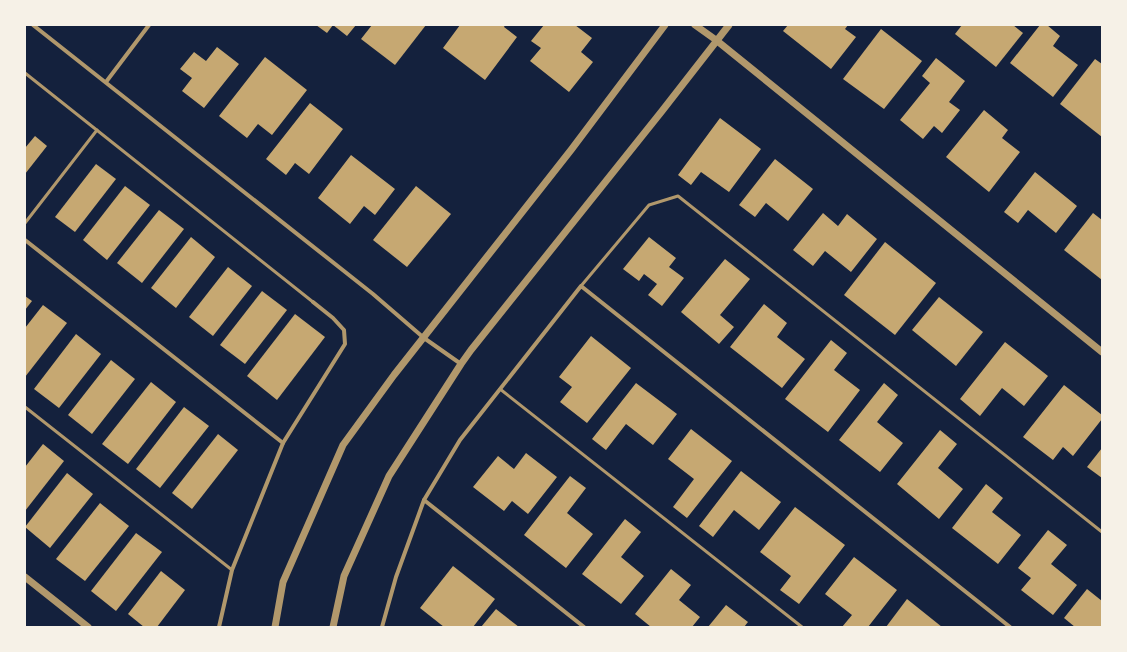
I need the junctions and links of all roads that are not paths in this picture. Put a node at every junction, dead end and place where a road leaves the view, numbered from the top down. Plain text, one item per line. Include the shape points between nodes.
1 (33, 25) edge
2 (149, 25) edge
3 (665, 25) edge
4 (695, 25) edge
5 (729, 25) edge
6 (716, 40) junction
7 (25, 73) edge
8 (106, 82) junction
9 (97, 130) junction
10 (25, 223) edge
11 (25, 240) edge
12 (581, 286) junction
13 (313, 302) joint
14 (424, 338) junction
15 (1102, 352) edge
16 (461, 364) junction
17 (500, 389) junction
18 (25, 407) edge
19 (282, 443) junction
20 (424, 500) junction
21 (1102, 532) edge
22 (232, 570) junction
23 (25, 577) edge
24 (88, 627) edge
25 (218, 627) edge
26 (274, 627) edge
27 (332, 627) edge
28 (382, 627) edge
29 (584, 627) edge
30 (802, 627) edge
31 (1010, 627) edge

1 - 8 street
2 - 8 street
3 - 14 street
4 - 6 street
5 - 6 street
6 - 15 street
6 - 16 street
7 - 9 lane
8 - 14 street via 373,294
9 - 10 lane
9 - 13 lane
11 - 19 street
12 - 17 street
12 - 21 lane via 649,205 678,196
12 - 31 street
13 - 19 street via 344,330 345,344
14 - 16 street
14 - 26 street via 343,445 283,582
16 - 27 street via 389,476 344,576
17 - 20 street via 460,440
17 - 30 lane
18 - 22 lane
19 - 22 street
20 - 28 street via 396,577
20 - 29 street
22 - 25 street
23 - 24 street

